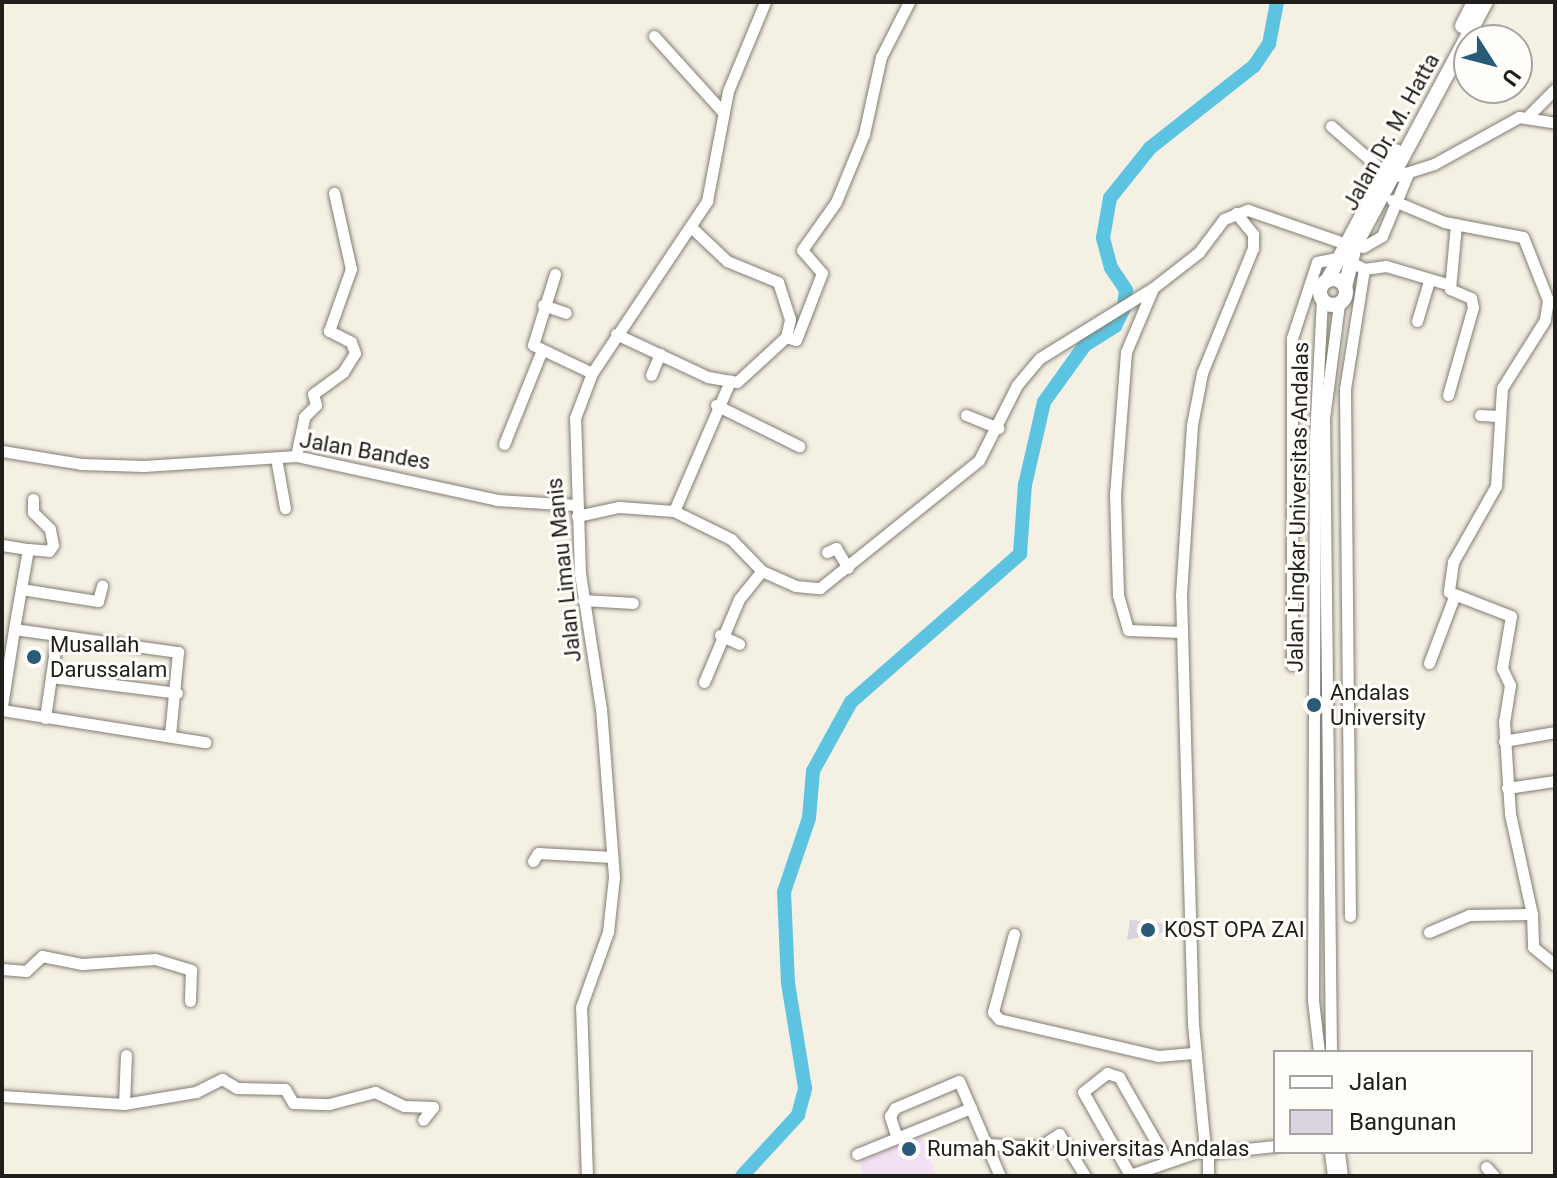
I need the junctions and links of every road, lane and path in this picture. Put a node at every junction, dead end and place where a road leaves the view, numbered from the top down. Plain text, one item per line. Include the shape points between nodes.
1 (765, 2) edge
2 (909, 2) edge
3 (1474, 2) edge
4 (1486, 2) edge
5 (654, 36) dead end
6 (1555, 89) edge
7 (723, 112) junction
8 (1529, 115) junction
9 (1555, 123) edge
10 (1331, 126) dead end
11 (1395, 175) junction
12 (334, 193) dead end
13 (1392, 200) junction
14 (1236, 213) junction
15 (1456, 224) junction
16 (692, 228) junction
17 (1338, 241) dead end
18 (1363, 247) dead end
19 (1345, 259) junction
20 (1364, 269) junction
21 (555, 274) dead end
22 (1327, 281) junction
23 (1429, 281) junction
24 (1450, 285) junction
25 (1345, 287) junction
26 (1148, 290) junction
27 (1322, 299) junction
28 (1339, 304) junction
29 (543, 305) junction
30 (566, 313) dead end
31 (1417, 321) dead end
32 (616, 334) junction
33 (786, 337) junction
34 (542, 350) junction
35 (660, 354) junction
36 (592, 373) junction
37 (651, 375) dead end
38 (730, 381) junction
39 (1448, 395) dead end
40 (716, 405) junction
41 (966, 415) dead end
42 (1480, 415) dead end
43 (1497, 416) junction
44 (999, 428) junction
45 (504, 444) dead end
46 (799, 446) dead end
47 (2, 451) edge
48 (296, 456) junction
49 (276, 458) junction
50 (33, 499) dead end
51 (285, 508) dead end
52 (576, 510) junction
53 (674, 511) junction
54 (2, 545) edge
55 (28, 549) junction
56 (827, 552) dead end
57 (759, 567) junction
58 (848, 568) junction
59 (102, 586) dead end
60 (21, 589) junction
61 (1454, 597) junction
62 (583, 600) junction
63 (633, 603) dead end
64 (14, 629) junction
65 (1181, 632) junction
66 (720, 635) junction
67 (57, 636) junction
68 (739, 644) dead end
69 (1429, 663) dead end
70 (1292, 665) dead end
71 (51, 677) junction
72 (704, 682) dead end
73 (177, 693) junction
74 (2, 708) edge
75 (45, 718) junction
76 (1555, 732) edge
77 (170, 735) junction
78 (1504, 741) junction
79 (205, 742) dead end
80 (1555, 781) edge
81 (1507, 788) junction
82 (612, 857) junction
83 (533, 861) dead end
84 (1532, 914) junction
85 (1350, 916) dead end
86 (1429, 932) dead end
87 (1014, 934) dead end
88 (1555, 965) edge
89 (2, 969) edge
90 (190, 1001) dead end
91 (1319, 1050) edge
92 (1331, 1050) edge
93 (1196, 1053) junction
94 (126, 1055) dead end
95 (2, 1096) edge
96 (124, 1104) junction
97 (971, 1108) junction
98 (423, 1120) dead end
99 (896, 1135) junction
100 (986, 1144) junction
101 (1273, 1146) edge
102 (1205, 1153) junction
103 (857, 1154) dead end
104 (1330, 1154) edge
105 (1339, 1154) edge
106 (1166, 1159) junction
107 (1129, 1175) edge
108 (587, 1176) edge
109 (1000, 1176) edge
110 (1085, 1176) edge
111 (1201, 1176) edge
112 (1208, 1176) edge
113 (1333, 1176) edge
114 (1342, 1176) edge

1 - 7 street, Jalan Limau Manis via 752,24
2 - 33 street via 881,57 864,134 836,202 802,250 822,273 796,340
3 - 11 main road, Jalan Dr. M. Hatta
4 - 11 main road, Jalan Dr. M. Hatta
5 - 7 street
6 - 8 street
7 - 16 street, Jalan Limau Manis via 712,188
8 - 9 street
8 - 11 street
10 - 11 street
11 - 13 street
11 - 19 main road, Jalan Dr. M. Hatta
12 - 48 street via 351,269 329,331 351,342 355,353 343,372 313,394 316,405 304,417
13 - 15 street
13 - 18 street via 1382,236
14 - 17 street via 1260,212
14 - 26 street
14 - 65 street via 1253,234 1253,248 1202,373 1192,425
15 - 24 street
15 - 43 street via 1523,237 1548,300 1545,320 1502,388
16 - 32 street, Jalan Limau Manis
16 - 33 street via 727,261 778,282 790,319
19 - 20 street
19 - 22 main road, Jalan Dr. M. Hatta
19 - 25 main road, Jalan Dr. M. Hatta
19 - 70 street via 1317,262 1292,338
20 - 23 street via 1386,266
20 - 85 street via 1345,389
21 - 29 street
22 - 25 main road
22 - 27 main road, Jalan Dr. M. Hatta
23 - 24 street
23 - 31 street
24 - 39 street via 1471,298 1473,307
25 - 28 main road, Jalan Dr. M. Hatta
26 - 44 street via 1071,336 1030,368
26 - 65 street via 1126,352 1115,494 1118,595 1128,630
27 - 28 main road
27 - 91 street, Jalan Lingkar Universitas Andalas via 1315,437 1313,1000
28 - 92 street, Jalan Lingkar Universitas Andalas via 1324,418
29 - 30 street
29 - 34 street via 532,341
32 - 35 street
32 - 36 street, Jalan Limau Manis
33 - 38 street via 742,382
34 - 36 street
34 - 45 street
35 - 37 street
35 - 38 street
36 - 52 street, Jalan Limau Manis via 574,427
38 - 40 street
40 - 46 street
40 - 53 street
41 - 44 street
42 - 43 street
43 - 61 street via 1496,486 1453,562
44 - 58 street via 990,448 957,481
47 - 49 street, Jalan Bandes via 81,464
48 - 49 street, Jalan Bandes
48 - 52 street, Jalan Bandes via 497,500
49 - 51 street
50 - 55 street via 33,512 50,529 53,545 49,551
52 - 53 street, Jalan Bandes
52 - 62 street, Jalan Limau Manis
53 - 57 street via 731,539
54 - 55 street
55 - 60 street
56 - 58 street via 836,548
57 - 58 street via 814,590
57 - 66 street
59 - 60 street via 98,601
60 - 64 street
61 - 69 street
61 - 78 street via 1511,616 1502,668 1510,685
62 - 63 street
62 - 82 street, Jalan Limau Manis via 601,709
64 - 67 street
64 - 74 street
65 - 93 street
66 - 68 street
66 - 72 street
67 - 71 street
67 - 73 street via 178,652
71 - 73 street
71 - 75 street
73 - 77 street
74 - 75 street
75 - 77 street
76 - 78 street
77 - 79 street
78 - 81 street
80 - 81 street
81 - 84 street via 1515,852
82 - 83 street via 538,853
82 - 108 street, Jalan Limau Manis via 608,932 581,1007
84 - 86 street via 1469,915
84 - 88 street via 1533,947
87 - 93 street via 993,1012 999,1019 1158,1056
89 - 90 street via 26,971 42,956 82,964 155,959 191,970
93 - 102 street
94 - 96 street
95 - 96 street
96 - 98 street via 196,1092 222,1079 237,1088 285,1089 293,1103 329,1104 375,1092 404,1106 433,1107
97 - 99 street
97 - 99 street via 962,1084 954,1080 891,1113
97 - 100 street
99 - 103 street
100 - 109 street
100 - 110 street via 1039,1147 1059,1134
101 - 102 street
102 - 106 street
102 - 111 street
102 - 112 street
104 - 113 street
105 - 114 street
106 - 107 street
106 - 107 street via 1119,1077 1107,1073 1083,1092

